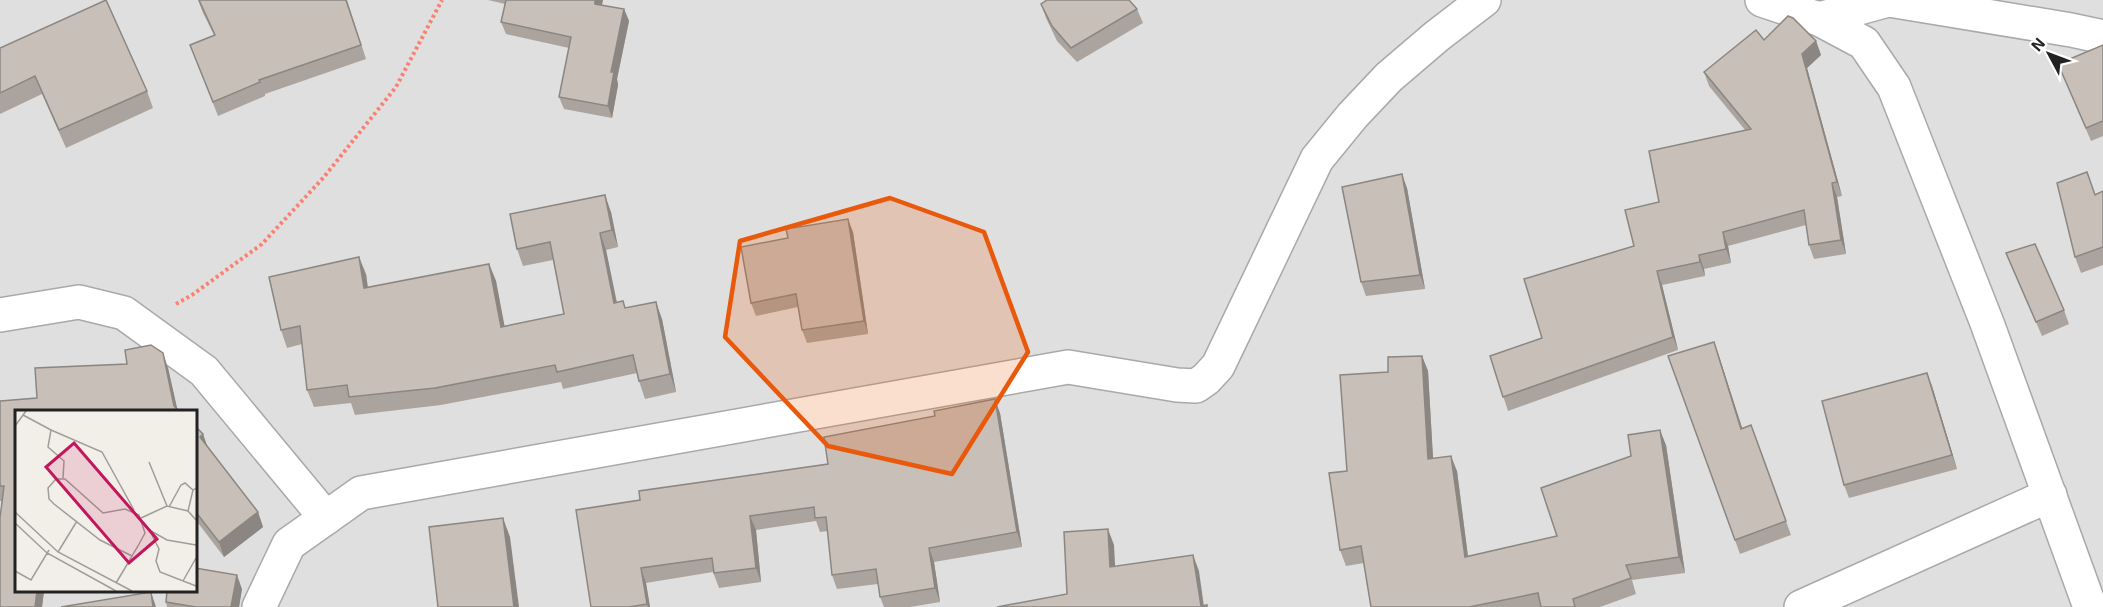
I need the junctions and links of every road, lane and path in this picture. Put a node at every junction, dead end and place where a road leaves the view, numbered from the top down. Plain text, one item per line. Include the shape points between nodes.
1 (442, 0) edge
2 (1484, 0) edge
3 (1762, 0) edge
4 (1888, 0) edge
5 (1819, 18) junction
6 (2103, 37) edge
7 (0, 315) edge
8 (140, 325) junction
9 (2050, 495) junction
10 (326, 518) junction
11 (259, 607) edge
12 (1801, 607) edge
13 (2090, 607) edge

1 - 8 path via 396,87 293,211 262,244 192,295
2 - 10 street via 1389,77 1317,159 1218,366 1196,386 1068,367 361,493
3 - 5 street
4 - 5 street
4 - 6 street
5 - 9 street via 1864,43 1894,87
7 - 8 street via 79,302 124,313
8 - 10 street via 204,371
9 - 12 street
9 - 13 street
10 - 11 street via 289,544

